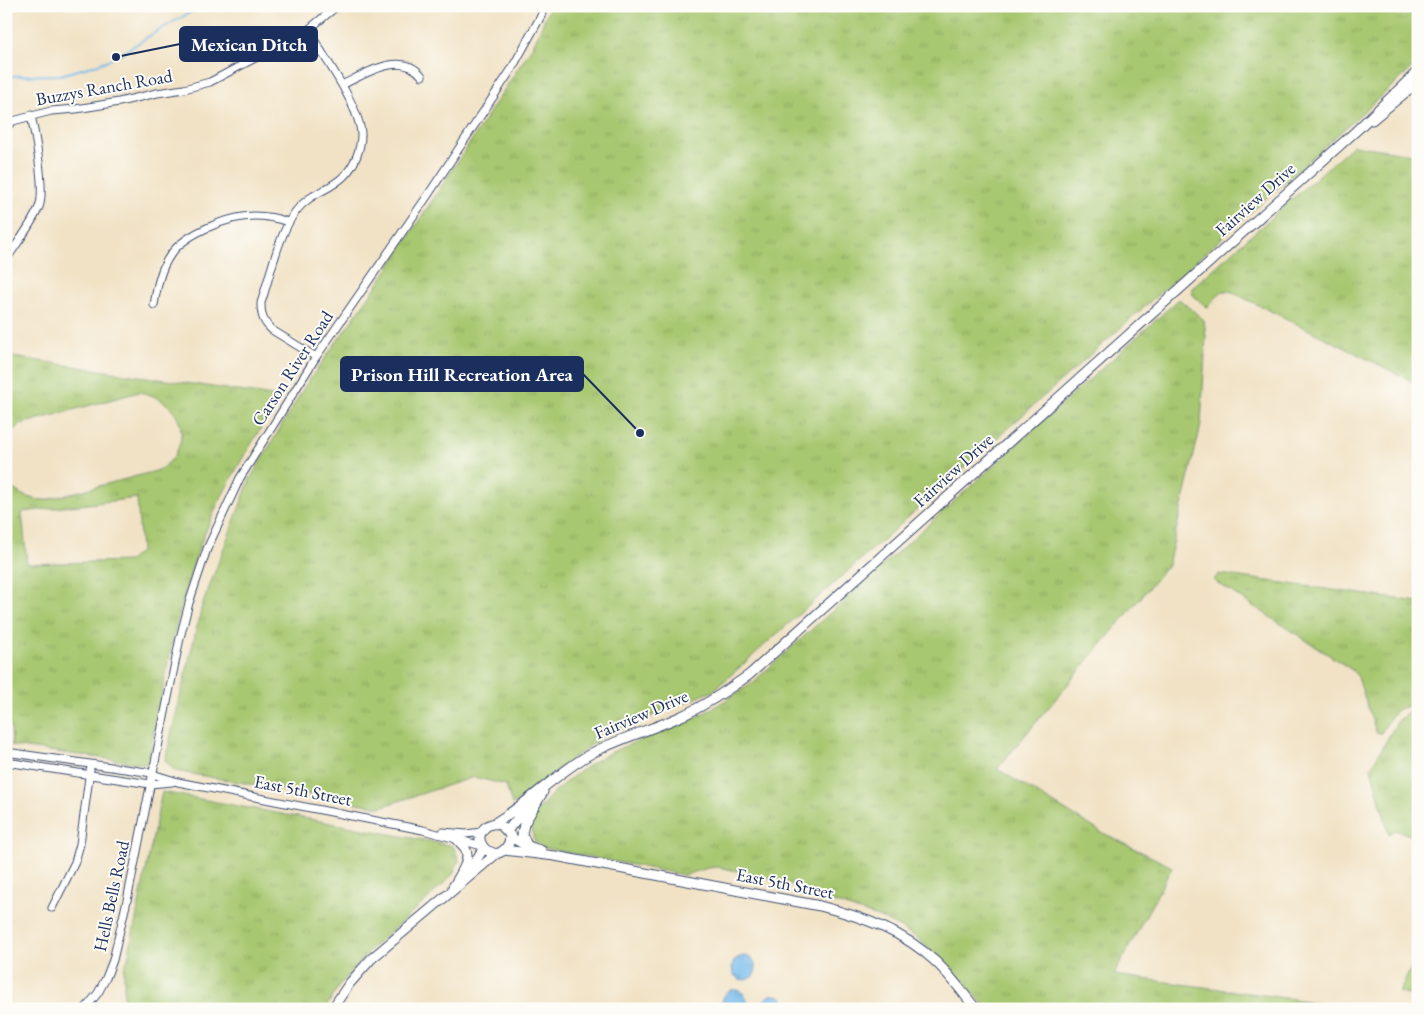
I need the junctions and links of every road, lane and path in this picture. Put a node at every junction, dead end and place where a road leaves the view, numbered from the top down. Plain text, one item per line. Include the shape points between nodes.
1 (337, 6) edge
2 (544, 6) edge
3 (308, 30) junction
4 (1418, 71) edge
5 (422, 76) dead end
6 (1418, 82) edge
7 (342, 85) junction
8 (31, 115) junction
9 (6, 127) edge
10 (1356, 130) junction
11 (288, 222) junction
12 (6, 260) edge
13 (154, 305) dead end
14 (316, 357) junction
15 (6, 752) edge
16 (6, 762) edge
17 (91, 764) junction
18 (90, 774) junction
19 (152, 774) junction
20 (178, 782) junction
21 (150, 784) junction
22 (545, 787) junction
23 (493, 824) junction
24 (423, 830) junction
25 (482, 832) junction
26 (508, 833) junction
27 (456, 839) junction
28 (527, 845) junction
29 (483, 847) junction
30 (500, 852) junction
31 (555, 856) junction
32 (453, 891) junction
33 (52, 908) dead end
34 (85, 1009) edge
35 (332, 1009) edge
36 (976, 1009) edge

1 - 3 street, Buzzys Ranch Road
2 - 14 street, Carson River Road via 511,70
3 - 7 street
3 - 8 street, Buzzys Ranch Road via 210,82 119,102
4 - 10 main road, Fairview Drive
5 - 7 street via 412,67 390,65
6 - 10 main road, Fairview Drive via 1384,112
7 - 11 street via 356,114 361,134 355,161 336,182 304,202
8 - 9 street, Buzzys Ranch Road
8 - 12 street via 41,189 40,205
10 - 22 main road, Fairview Drive via 749,675 716,699 593,753
11 - 13 street via 267,216 240,217 185,240 166,263 158,281
11 - 14 street via 261,303 261,316 272,330
14 - 19 street, Carson River Road via 240,478 207,549 180,638
15 - 17 street, East 5th Street
16 - 18 street, East 5th Street
17 - 18 street
17 - 19 street, East 5th Street
18 - 21 street, East 5th Street
18 - 33 street via 75,862
19 - 20 street, East 5th Street
19 - 21 street, Carson River Road
20 - 21 street, East 5th Street
20 - 24 street, East 5th Street
21 - 34 street, Hells Bells Road via 113,960 98,993
22 - 23 main road, Fairview Drive
22 - 26 main road, Fairview Drive
22 - 28 main road via 524,824 522,834
23 - 25 main road
23 - 26 main road via 501,825
24 - 25 street, East 5th Street via 466,834
24 - 27 street, East 5th Street
25 - 29 main road
26 - 28 main road, East 5th Street
26 - 30 main road via 509,843
27 - 29 street, East 5th Street
27 - 32 main road via 466,849 467,856
28 - 31 main road, East 5th Street
29 - 30 main road via 491,853
29 - 32 main road
30 - 31 main road, East 5th Street
30 - 32 main road
31 - 36 main road, East 5th Street via 855,914 901,936 928,955
32 - 35 main road via 371,959

